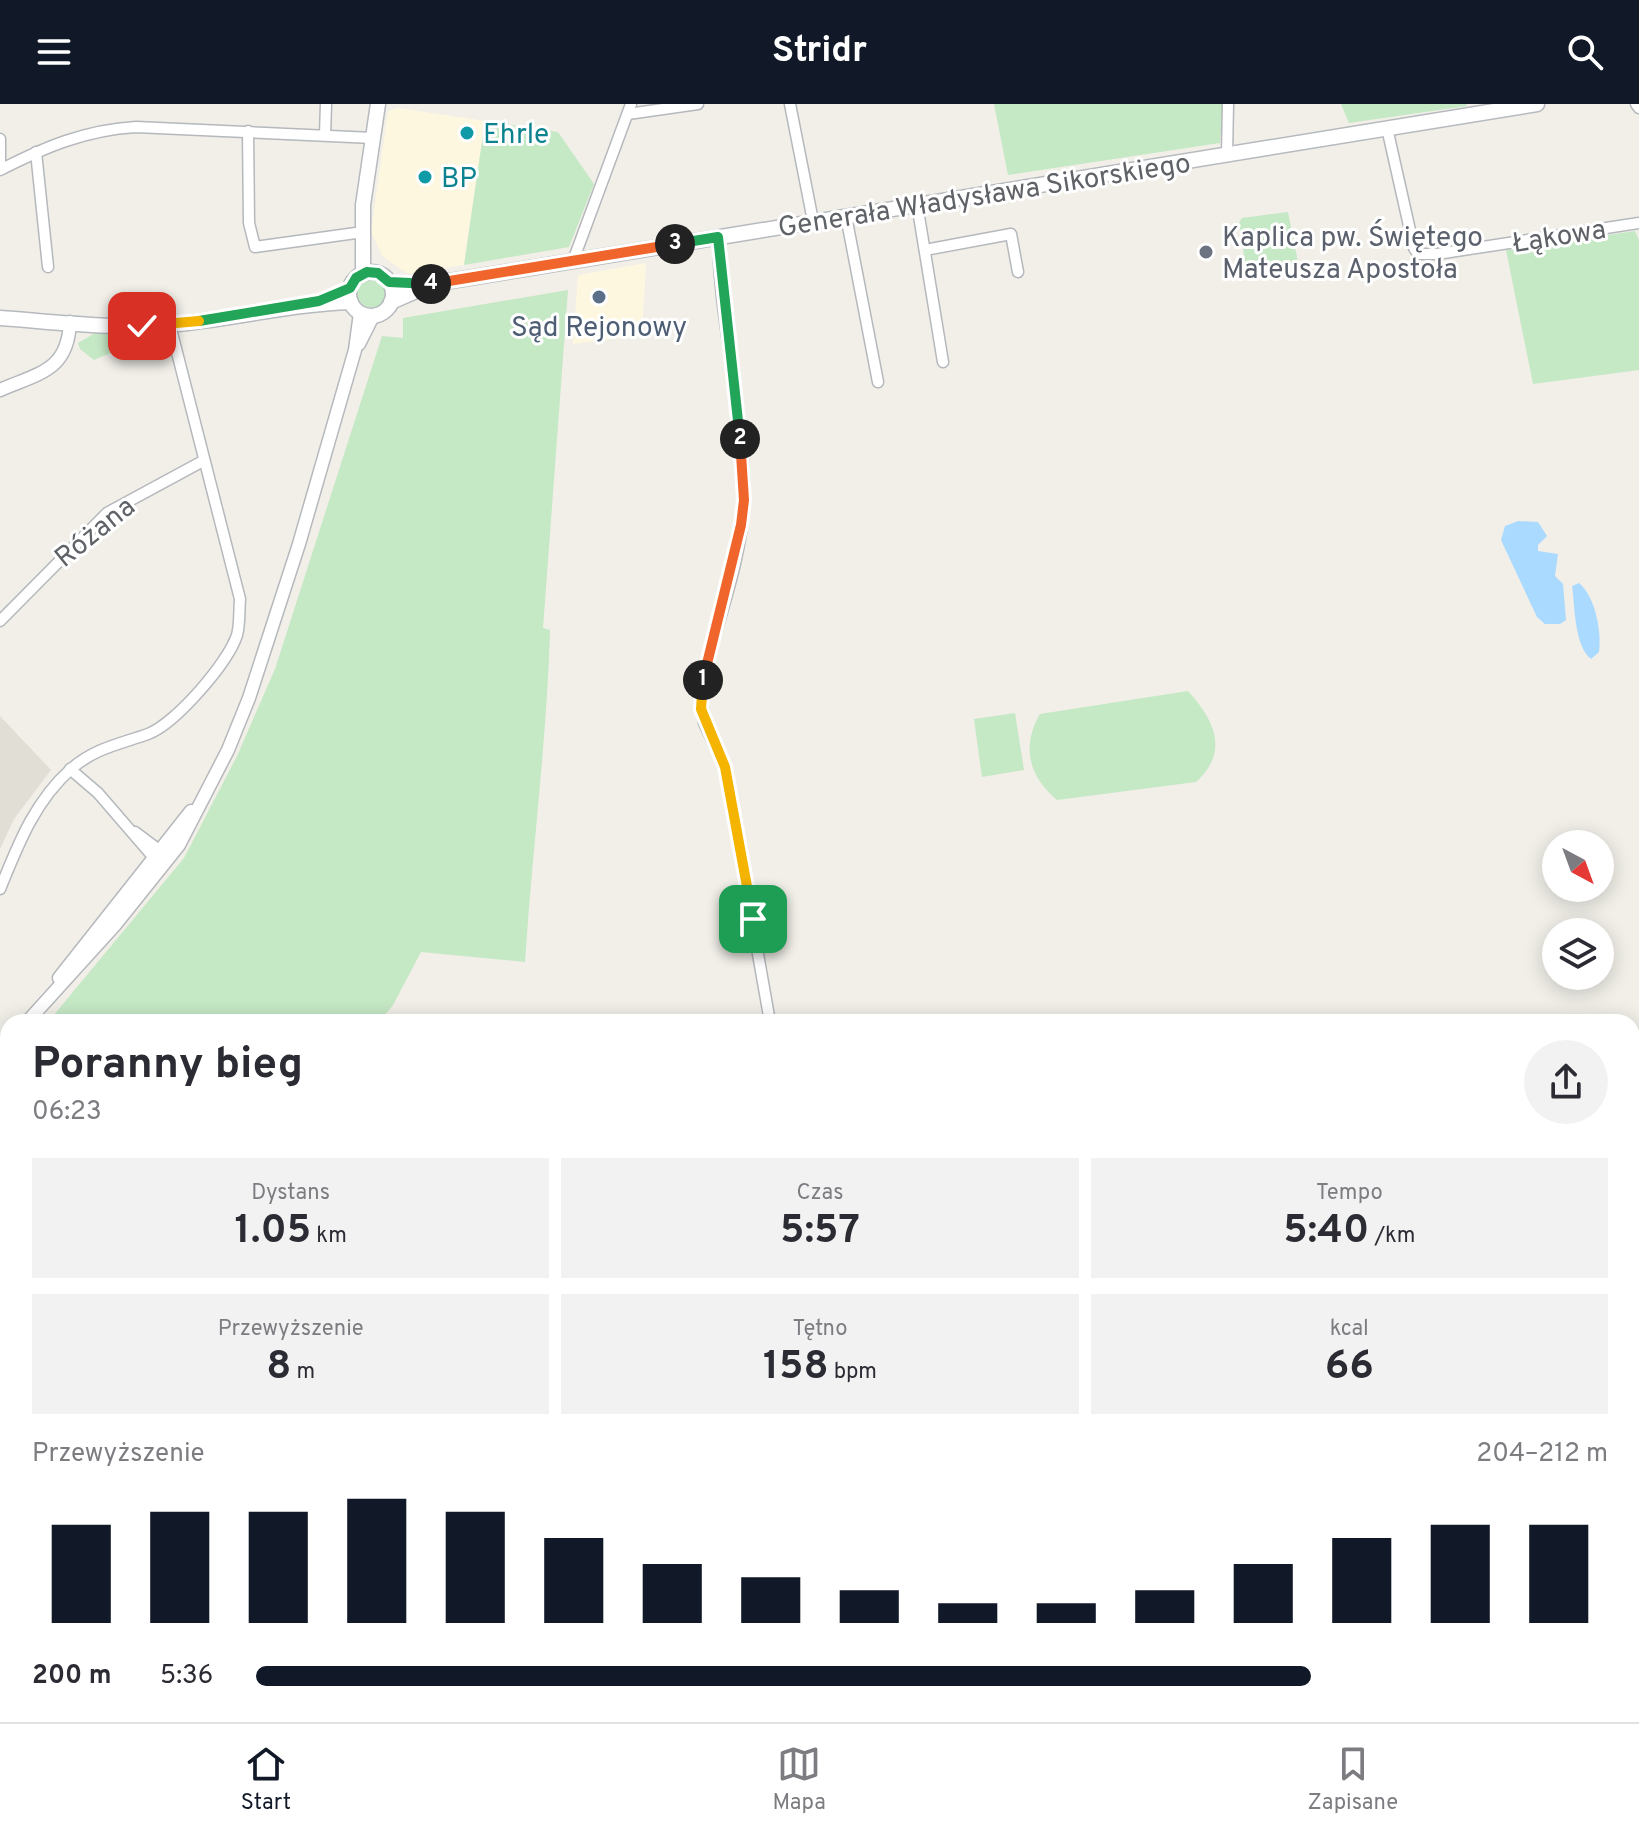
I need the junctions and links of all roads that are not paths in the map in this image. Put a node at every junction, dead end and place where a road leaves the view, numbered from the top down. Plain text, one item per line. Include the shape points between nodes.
1 (326, 104) edge
2 (378, 104) edge
3 (698, 104) edge
4 (790, 104) edge
5 (1228, 104) edge
6 (1537, 104) edge
7 (629, 109) edge
8 (1387, 128) junction
9 (248, 131) junction
10 (325, 135) junction
11 (373, 138) junction
12 (0, 139) edge
13 (36, 152) junction
14 (1227, 154) junction
15 (0, 170) edge
16 (917, 204) junction
17 (846, 216) junction
18 (813, 221) junction
19 (1639, 223) edge
20 (363, 237) junction
21 (718, 237) junction
22 (925, 250) junction
23 (573, 261) junction
24 (48, 267) dead end
25 (1018, 272) dead end
26 (377, 276) junction
27 (432, 284) junction
28 (391, 302) junction
29 (358, 305) junction
30 (0, 318) edge
31 (70, 322) junction
32 (170, 325) junction
33 (943, 362) dead end
34 (878, 382) dead end
35 (0, 390) edge
36 (203, 461) junction
37 (0, 621) edge
38 (70, 769) junction
39 (161, 857) junction
40 (0, 889) edge
41 (34, 1014) edge
42 (769, 1014) edge

1 - 10 street
2 - 11 main road
3 - 7 street
4 - 18 street
5 - 14 street
6 - 8 main road, Generała Władysława Sikorskiego
7 - 23 street
8 - 14 main road, Generała Władysława Sikorskiego
8 - 19 street, Łąkowa via 1418,254
9 - 10 street
9 - 13 street via 101,129
9 - 20 street via 249,223 255,247
10 - 11 street
11 - 20 main road
12 - 15 street
13 - 15 street
13 - 24 street
14 - 16 main road, Generała Władysława Sikorskiego
16 - 17 main road, Generała Władysława Sikorskiego
16 - 22 street
17 - 18 main road, Generała Władysława Sikorskiego
17 - 34 street
18 - 21 main road, Generała Władysława Sikorskiego
20 - 26 main road
21 - 23 main road, Generała Władysława Sikorskiego
21 - 42 street via 744,500 701,688 701,709 725,767
22 - 25 street via 1011,234
22 - 33 street
23 - 27 main road, Generała Władysława Sikorskiego
26 - 27 main road, Generała Władysława Sikorskiego
26 - 28 main road
26 - 29 main road
27 - 28 main road, Generała Władysława Sikorskiego
28 - 29 main road, Generała Władysława Sikorskiego via 384,311
29 - 32 main road via 319,301
29 - 39 street via 355,350 249,698 202,800
30 - 31 main road
31 - 32 main road
31 - 35 street via 60,361
32 - 36 street
36 - 37 street, Różana via 107,513
36 - 38 street via 240,599 237,635 222,664 166,724 108,746
38 - 39 street
38 - 40 street via 31,814
39 - 41 street

